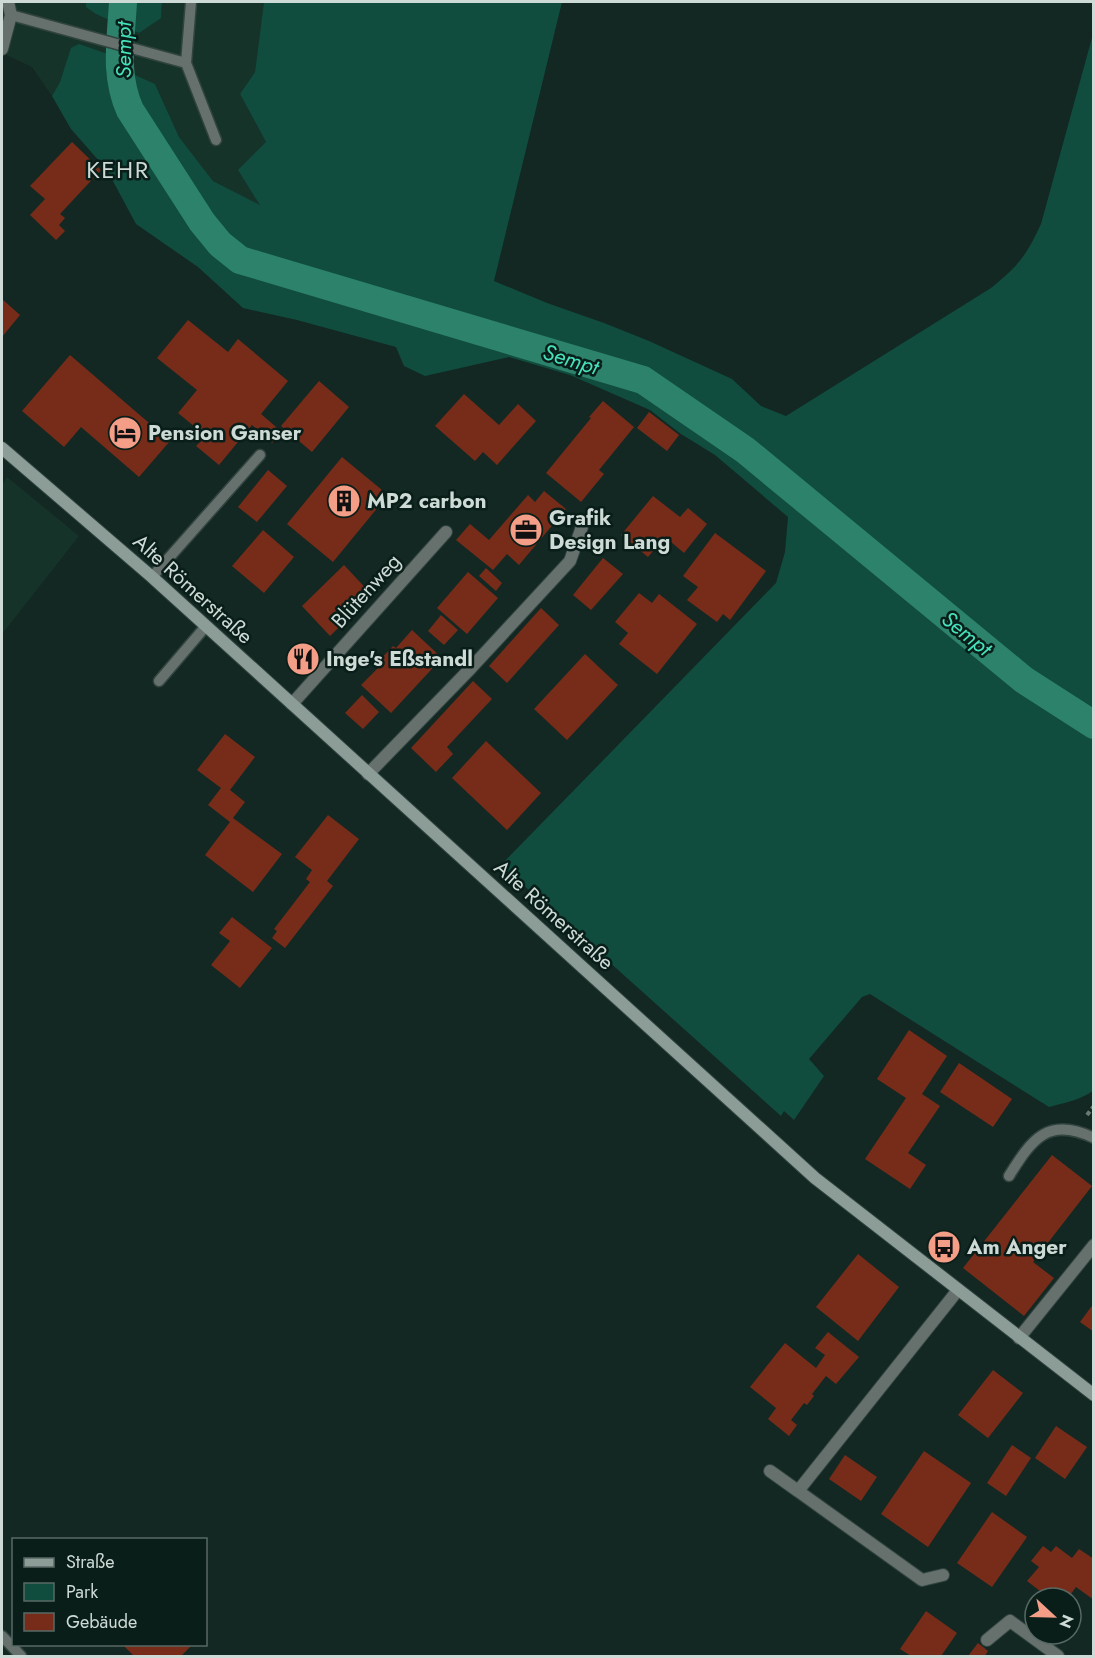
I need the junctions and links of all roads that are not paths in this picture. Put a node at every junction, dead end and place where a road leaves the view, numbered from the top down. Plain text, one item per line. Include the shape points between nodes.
1 (8, 2) edge
2 (191, 2) edge
3 (11, 15) junction
4 (2, 49) edge
5 (186, 63) junction
6 (216, 140) dead end
7 (2, 448) edge
8 (260, 455) dead end
9 (584, 521) dead end
10 (446, 532) dead end
11 (152, 577) junction
12 (206, 626) junction
13 (159, 681) dead end
14 (292, 704) junction
15 (368, 774) junction
16 (1094, 1138) edge
17 (1009, 1176) dead end
18 (1094, 1245) edge
19 (958, 1290) junction
20 (1019, 1338) junction
21 (1094, 1395) edge
22 (770, 1471) dead end
23 (798, 1491) junction
24 (943, 1575) dead end
25 (2, 1636) edge
26 (987, 1640) dead end
27 (21, 1656) edge
28 (1058, 1656) edge

1 - 3 street
2 - 5 lane
3 - 4 street
3 - 5 lane
5 - 6 lane
7 - 11 main road, Alte Römerstraße
8 - 11 lane
9 - 15 street via 570,561
10 - 14 street, Blütenweg
11 - 12 main road, Alte Römerstraße
12 - 13 lane
12 - 14 main road, Alte Römerstraße
14 - 15 main road, Alte Römerstraße
15 - 19 main road, Alte Römerstraße via 815,1178
16 - 17 lane via 1075,1129 1046,1133 1033,1142
18 - 20 street
19 - 20 main road, Alte Römerstraße
19 - 23 street
20 - 21 main road, Alte Römerstraße
22 - 23 street
23 - 24 street via 922,1580
25 - 27 lane
26 - 28 street via 1010,1621

